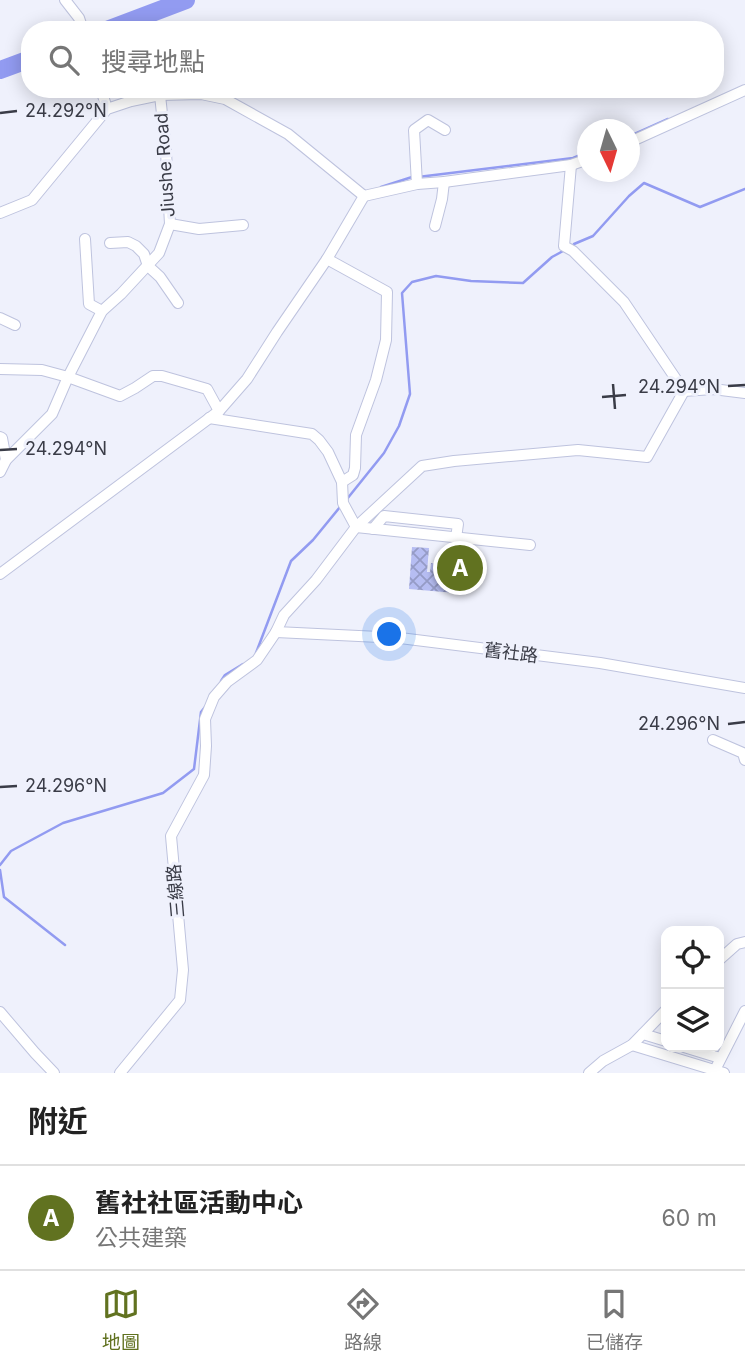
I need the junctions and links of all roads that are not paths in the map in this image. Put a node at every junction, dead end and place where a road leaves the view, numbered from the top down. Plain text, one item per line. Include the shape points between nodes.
1 (65, 0) edge
2 (80, 21) edge
3 (745, 90) edge
4 (104, 98) edge
5 (146, 98) edge
6 (160, 98) edge
7 (220, 98) edge
8 (107, 109) junction
9 (444, 130) dead end
10 (640, 137) edge
11 (577, 163) edge
12 (571, 165) junction
13 (443, 182) junction
14 (417, 184) junction
15 (364, 195) junction
16 (0, 213) edge
17 (170, 224) junction
18 (243, 225) dead end
19 (435, 226) dead end
20 (85, 239) dead end
21 (110, 243) dead end
22 (327, 259) junction
23 (148, 266) junction
24 (178, 303) dead end
25 (102, 311) junction
26 (0, 318) edge
27 (15, 325) dead end
28 (0, 369) edge
29 (68, 377) junction
30 (684, 391) junction
31 (745, 393) edge
32 (214, 415) junction
33 (0, 437) edge
34 (6, 460) junction
35 (0, 472) edge
36 (342, 482) junction
37 (356, 527) junction
38 (530, 545) dead end
39 (0, 574) edge
40 (276, 632) junction
41 (745, 688) edge
42 (713, 740) dead end
43 (745, 760) edge
44 (745, 942) edge
45 (724, 956) edge
46 (745, 1011) edge
47 (0, 1012) edge
48 (661, 1015) edge
49 (643, 1034) junction
50 (661, 1039) edge
51 (632, 1045) junction
52 (700, 1052) edge
53 (720, 1058) junction
54 (720, 1072) edge
55 (54, 1073) edge
56 (120, 1073) edge
57 (589, 1073) edge

1 - 2 street
3 - 10 street
4 - 8 street
5 - 8 street
6 - 17 street, Jiushe Road
7 - 15 street, Jiushe Road via 288,134
8 - 16 street via 32,200
9 - 14 street via 428,120 414,130
11 - 12 street
12 - 13 street
12 - 30 street via 564,246 624,302
13 - 14 street
13 - 19 street
14 - 15 street
15 - 22 street
17 - 18 street via 199,229
17 - 23 street, Jiushe Road via 159,253
20 - 25 street via 89,304
21 - 23 street via 136,246
22 - 32 street via 247,379
22 - 36 street via 387,292 386,340 356,435 353,475
23 - 24 street
23 - 25 street, Jiushe Road
25 - 29 street, Jiushe Road
26 - 27 street
28 - 29 street via 42,370
29 - 32 street via 120,396 153,376 162,376 207,388
29 - 34 street, Jiushe Road via 52,414
30 - 31 street
30 - 37 street via 648,457 578,450 422,466
32 - 36 street via 312,434 328,452
32 - 39 street
33 - 34 street
34 - 35 street, Jiushe Road
36 - 37 street via 344,503
37 - 38 street via 373,529 384,516 396,517 458,524 456,538
37 - 40 street via 284,615
40 - 41 street, 舊社路 via 400,638 600,663
40 - 56 street, 三線路 via 257,660 214,697 205,719 204,775 171,836 183,970 180,1000
42 - 43 street via 743,753
44 - 45 street
46 - 53 street
47 - 55 street
48 - 49 street
49 - 50 street
49 - 51 street
51 - 54 street
51 - 57 street
52 - 53 street
53 - 54 street

